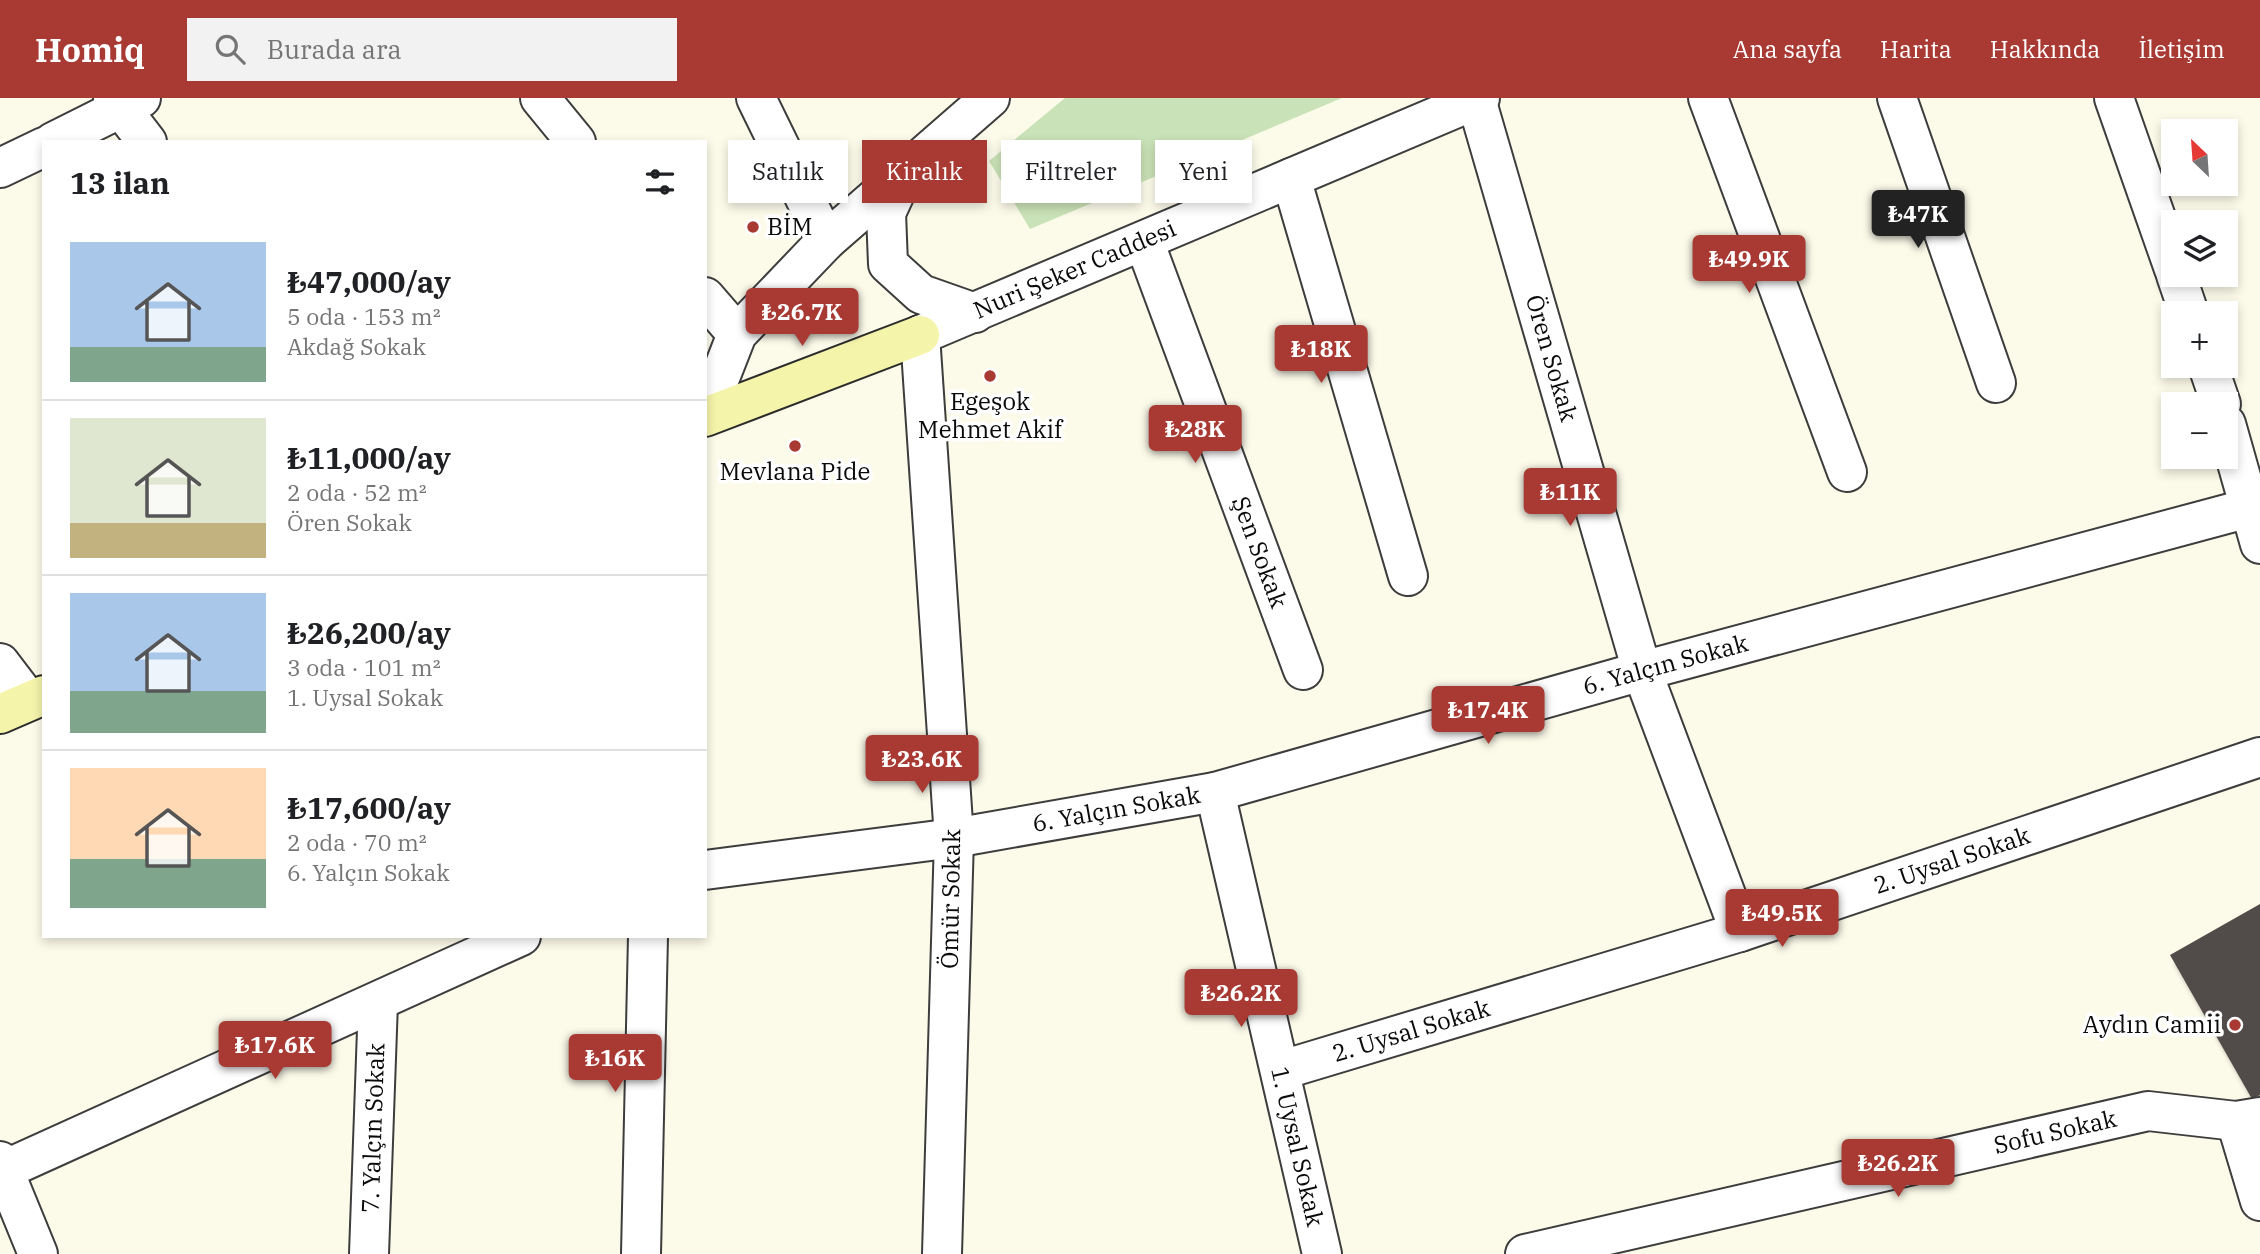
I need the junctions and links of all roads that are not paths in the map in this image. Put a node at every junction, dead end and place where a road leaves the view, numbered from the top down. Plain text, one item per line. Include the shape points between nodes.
1 (540, 98) edge
2 (756, 98) edge
3 (990, 98) edge
4 (1708, 98) edge
5 (1896, 98) edge
6 (2114, 98) edge
7 (1478, 99) edge
8 (125, 101) edge
9 (57, 140) edge
10 (146, 140) edge
11 (574, 140) edge
12 (941, 140) edge
13 (42, 147) edge
14 (0, 168) edge
15 (1292, 178) junction
16 (869, 203) edge
17 (891, 203) edge
18 (2161, 232) edge
19 (826, 241) junction
20 (1144, 241) junction
21 (707, 299) edge
22 (975, 313) junction
23 (737, 334) junction
24 (920, 335) junction
25 (1996, 383) dead end
26 (707, 412) edge
27 (707, 416) edge
28 (2238, 468) edge
29 (1847, 472) dead end
30 (2249, 508) junction
31 (2260, 544) edge
32 (1408, 576) dead end
33 (0, 663) edge
34 (1303, 670) dead end
35 (1642, 671) junction
36 (24, 704) edge
37 (2260, 757) edge
38 (1215, 792) junction
39 (954, 838) junction
40 (707, 870) edge
41 (1740, 932) junction
42 (517, 938) edge
43 (648, 938) edge
44 (378, 1002) junction
45 (1282, 1070) junction
46 (2248, 1119) edge
47 (2, 1165) edge
48 (2260, 1200) edge
49 (38, 1254) edge
50 (369, 1254) edge
51 (641, 1254) edge
52 (942, 1254) edge
53 (1322, 1254) edge
54 (1525, 1254) edge

1 - 11 street
2 - 19 street
3 - 12 street
4 - 29 street
5 - 25 street
6 - 18 street
7 - 15 street, Nuri Şeker Caddesi
7 - 35 street, Ören Sokak
8 - 9 street
8 - 10 street
13 - 14 street
15 - 20 street, Nuri Şeker Caddesi
15 - 32 street
16 - 19 street
17 - 22 street via 886,213 888,264 921,294
19 - 23 street
20 - 22 street, Nuri Şeker Caddesi
20 - 34 street, Şen Sokak
21 - 23 street
22 - 24 street, Nuri Şeker Caddesi
23 - 26 street
24 - 27 main road, Nuri Şeker Caddesi
24 - 39 street, Ömür Sokak
28 - 30 street
30 - 31 street
30 - 35 street, 6. Yalçın Sokak
33 - 36 street
35 - 38 street, 6. Yalçın Sokak
35 - 41 street, Ören Sokak
37 - 41 street, 2. Uysal Sokak
38 - 39 street, 6. Yalçın Sokak
38 - 45 street, 1. Uysal Sokak
39 - 40 street, 6. Yalçın Sokak
39 - 52 street, Ömür Sokak
41 - 45 street, 2. Uysal Sokak
42 - 44 street
43 - 51 street
44 - 47 street
44 - 50 street, 7. Yalçın Sokak
45 - 53 street, 1. Uysal Sokak
46 - 48 street
46 - 54 street, Sofu Sokak via 2148,1111
47 - 49 street

